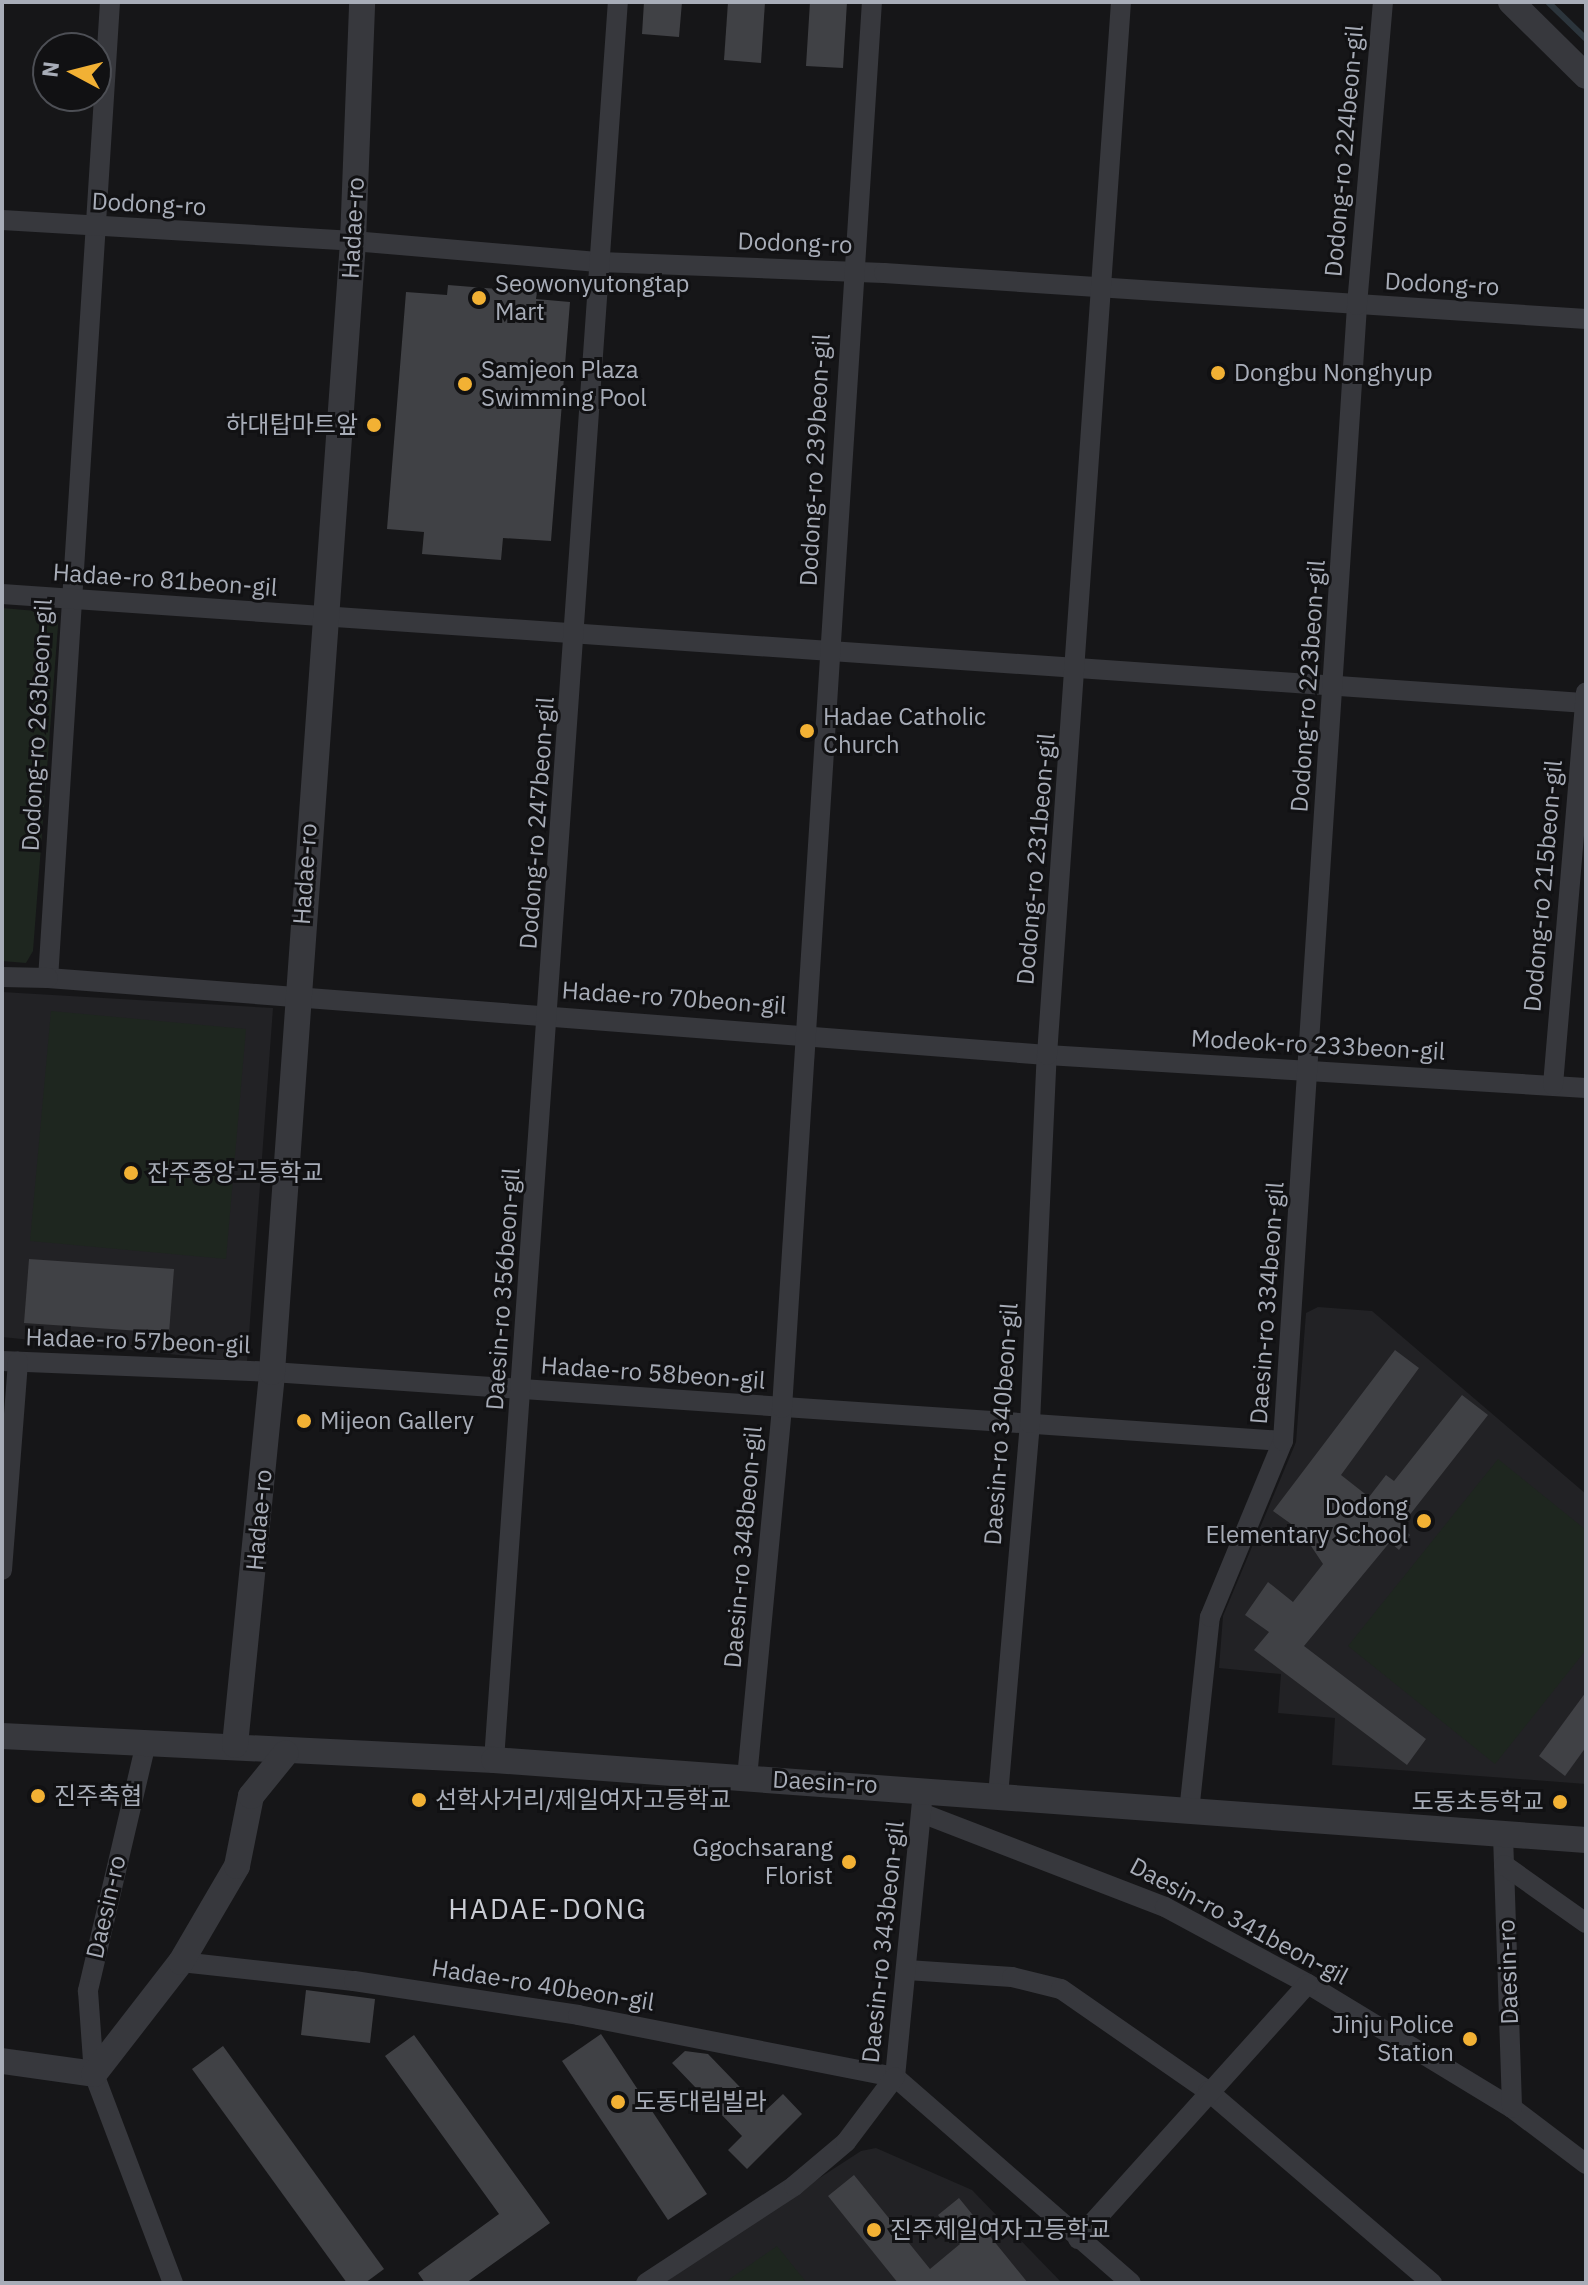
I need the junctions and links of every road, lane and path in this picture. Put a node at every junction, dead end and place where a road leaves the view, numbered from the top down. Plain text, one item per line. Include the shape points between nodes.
1 (110, 2) edge
2 (362, 2) edge
3 (618, 2) edge
4 (872, 2) edge
5 (1121, 2) edge
6 (1383, 2) edge
7 (1511, 2) edge
8 (1586, 76) edge
9 (2, 220) edge
10 (95, 227) junction
11 (353, 241) junction
12 (600, 262) junction
13 (852, 271) junction
14 (1098, 288) junction
15 (1357, 305) junction
16 (1586, 319) edge
17 (2, 594) edge
18 (71, 599) junction
19 (323, 618) junction
20 (577, 636) junction
21 (830, 653) junction
22 (1077, 667) junction
23 (1334, 688) junction
24 (1586, 692) edge
25 (1586, 703) edge
26 (2, 977) edge
27 (48, 978) junction
28 (296, 994) junction
29 (548, 1014) junction
30 (803, 1034) junction
31 (1047, 1055) junction
32 (1310, 1071) junction
33 (1553, 1085) junction
34 (1586, 1088) edge
35 (10, 1362) edge
36 (272, 1372) junction
37 (522, 1390) junction
38 (782, 1408) junction
39 (1030, 1423) junction
40 (1283, 1441) junction
41 (2, 1570) edge
42 (2, 1736) edge
43 (146, 1743) junction
44 (235, 1745) junction
45 (286, 1753) junction
46 (494, 1760) junction
47 (747, 1778) junction
48 (917, 1788) junction
49 (998, 1796) junction
50 (1189, 1812) junction
51 (924, 1814) junction
52 (1503, 1835) junction
53 (1586, 1840) edge
54 (1504, 1865) junction
55 (1586, 1923) edge
56 (181, 1962) junction
57 (907, 1970) junction
58 (1308, 1984) junction
59 (2, 2061) edge
60 (94, 2074) junction
61 (895, 2077) junction
62 (1208, 2091) junction
63 (1512, 2108) junction
64 (1586, 2164) edge
65 (1078, 2239) junction
66 (173, 2283) edge
67 (646, 2283) edge
68 (1131, 2283) edge
69 (1432, 2283) edge

1 - 10 street, Dodong-ro 263beon-gil
2 - 11 street, Hadae-ro
3 - 12 street, Dodong-ro 247beon-gil
4 - 13 street, Dodong-ro 239beon-gil
5 - 14 street, Dodong-ro 231beon-gil
6 - 15 street, Dodong-ro 224beon-gil
7 - 8 street
9 - 10 street, Dodong-ro
10 - 11 street, Dodong-ro
10 - 18 street, Dodong-ro 263beon-gil
11 - 12 street, Dodong-ro
11 - 19 street, Hadae-ro
12 - 13 street, Dodong-ro
12 - 20 street, Dodong-ro 247beon-gil
13 - 14 street, Dodong-ro
13 - 21 street, Dodong-ro 239beon-gil
14 - 15 street, Dodong-ro
14 - 22 street, Dodong-ro 231beon-gil
15 - 16 street, Dodong-ro
15 - 23 street, Dodong-ro 223beon-gil
17 - 18 street, Hadae-ro 81beon-gil
18 - 19 street, Hadae-ro 81beon-gil
18 - 27 street, Dodong-ro 263beon-gil
19 - 20 street
19 - 28 street, Hadae-ro
20 - 21 street
20 - 29 street, Dodong-ro 247beon-gil
21 - 22 street
21 - 30 street, Dodong-ro 239beon-gil
22 - 23 street
22 - 31 street, Dodong-ro 231beon-gil
23 - 25 street
23 - 32 street, Dodong-ro 223beon-gil
24 - 25 street, Dodong-ro 215beon-gil
25 - 33 street, Dodong-ro 215beon-gil
26 - 27 street
27 - 28 street
28 - 29 street, Hadae-ro 70beon-gil
28 - 36 street, Hadae-ro
29 - 30 street, Hadae-ro 70beon-gil
29 - 37 street, Daesin-ro 356beon-gil
30 - 31 street, Hadae-ro 70beon-gil
30 - 38 street, Daesin-ro 348beon-gil
31 - 32 street, Modeok-ro 233beon-gil
31 - 39 street, Daesin-ro 340beon-gil
32 - 33 street, Modeok-ro 233beon-gil
32 - 40 street, Daesin-ro 334beon-gil
33 - 34 street, Modeok-ro 233beon-gil
35 - 36 street, Hadae-ro 57beon-gil
35 - 41 street
36 - 37 street, Hadae-ro 58beon-gil
36 - 44 street, Hadae-ro
37 - 38 street, Hadae-ro 58beon-gil
37 - 46 street, Daesin-ro 356beon-gil
38 - 39 street, Hadae-ro 58beon-gil
38 - 47 street, Daesin-ro 348beon-gil
39 - 40 street, Hadae-ro 58beon-gil
39 - 49 street, Daesin-ro 340beon-gil
40 - 50 street, Daesin-ro 334beon-gil via 1210,1617
42 - 43 street, Daesin-ro
43 - 44 street, Daesin-ro
43 - 60 street, Daesin-ro via 88,1991
44 - 45 street, Daesin-ro
45 - 46 street, Daesin-ro
45 - 56 street via 251,1796 237,1866
46 - 47 street, Daesin-ro
47 - 48 street, Daesin-ro
48 - 49 street, Daesin-ro
48 - 51 street, Daesin-ro 343beon-gil
49 - 50 street, Daesin-ro
50 - 52 street, Daesin-ro
51 - 57 street, Daesin-ro 343beon-gil
51 - 58 street, Daesin-ro 341beon-gil via 1128,1891
52 - 53 street, Daesin-ro
52 - 54 street, Daesin-ro
54 - 55 street
54 - 63 street, Daesin-ro
56 - 60 street
56 - 61 street, Hadae-ro 40beon-gil via 578,2015
57 - 61 street, Daesin-ro 343beon-gil
57 - 62 street via 1012,1977 1061,1989
58 - 62 street
58 - 63 street, Daesin-ro 341beon-gil
59 - 60 street
60 - 66 street, Daesin-ro
61 - 65 street, Daesin-ro 343beon-gil
61 - 67 street via 846,2142 794,2186
62 - 65 street
62 - 69 street
63 - 64 street, Daesin-ro 341beon-gil
65 - 68 street, Daesin-ro 343beon-gil

